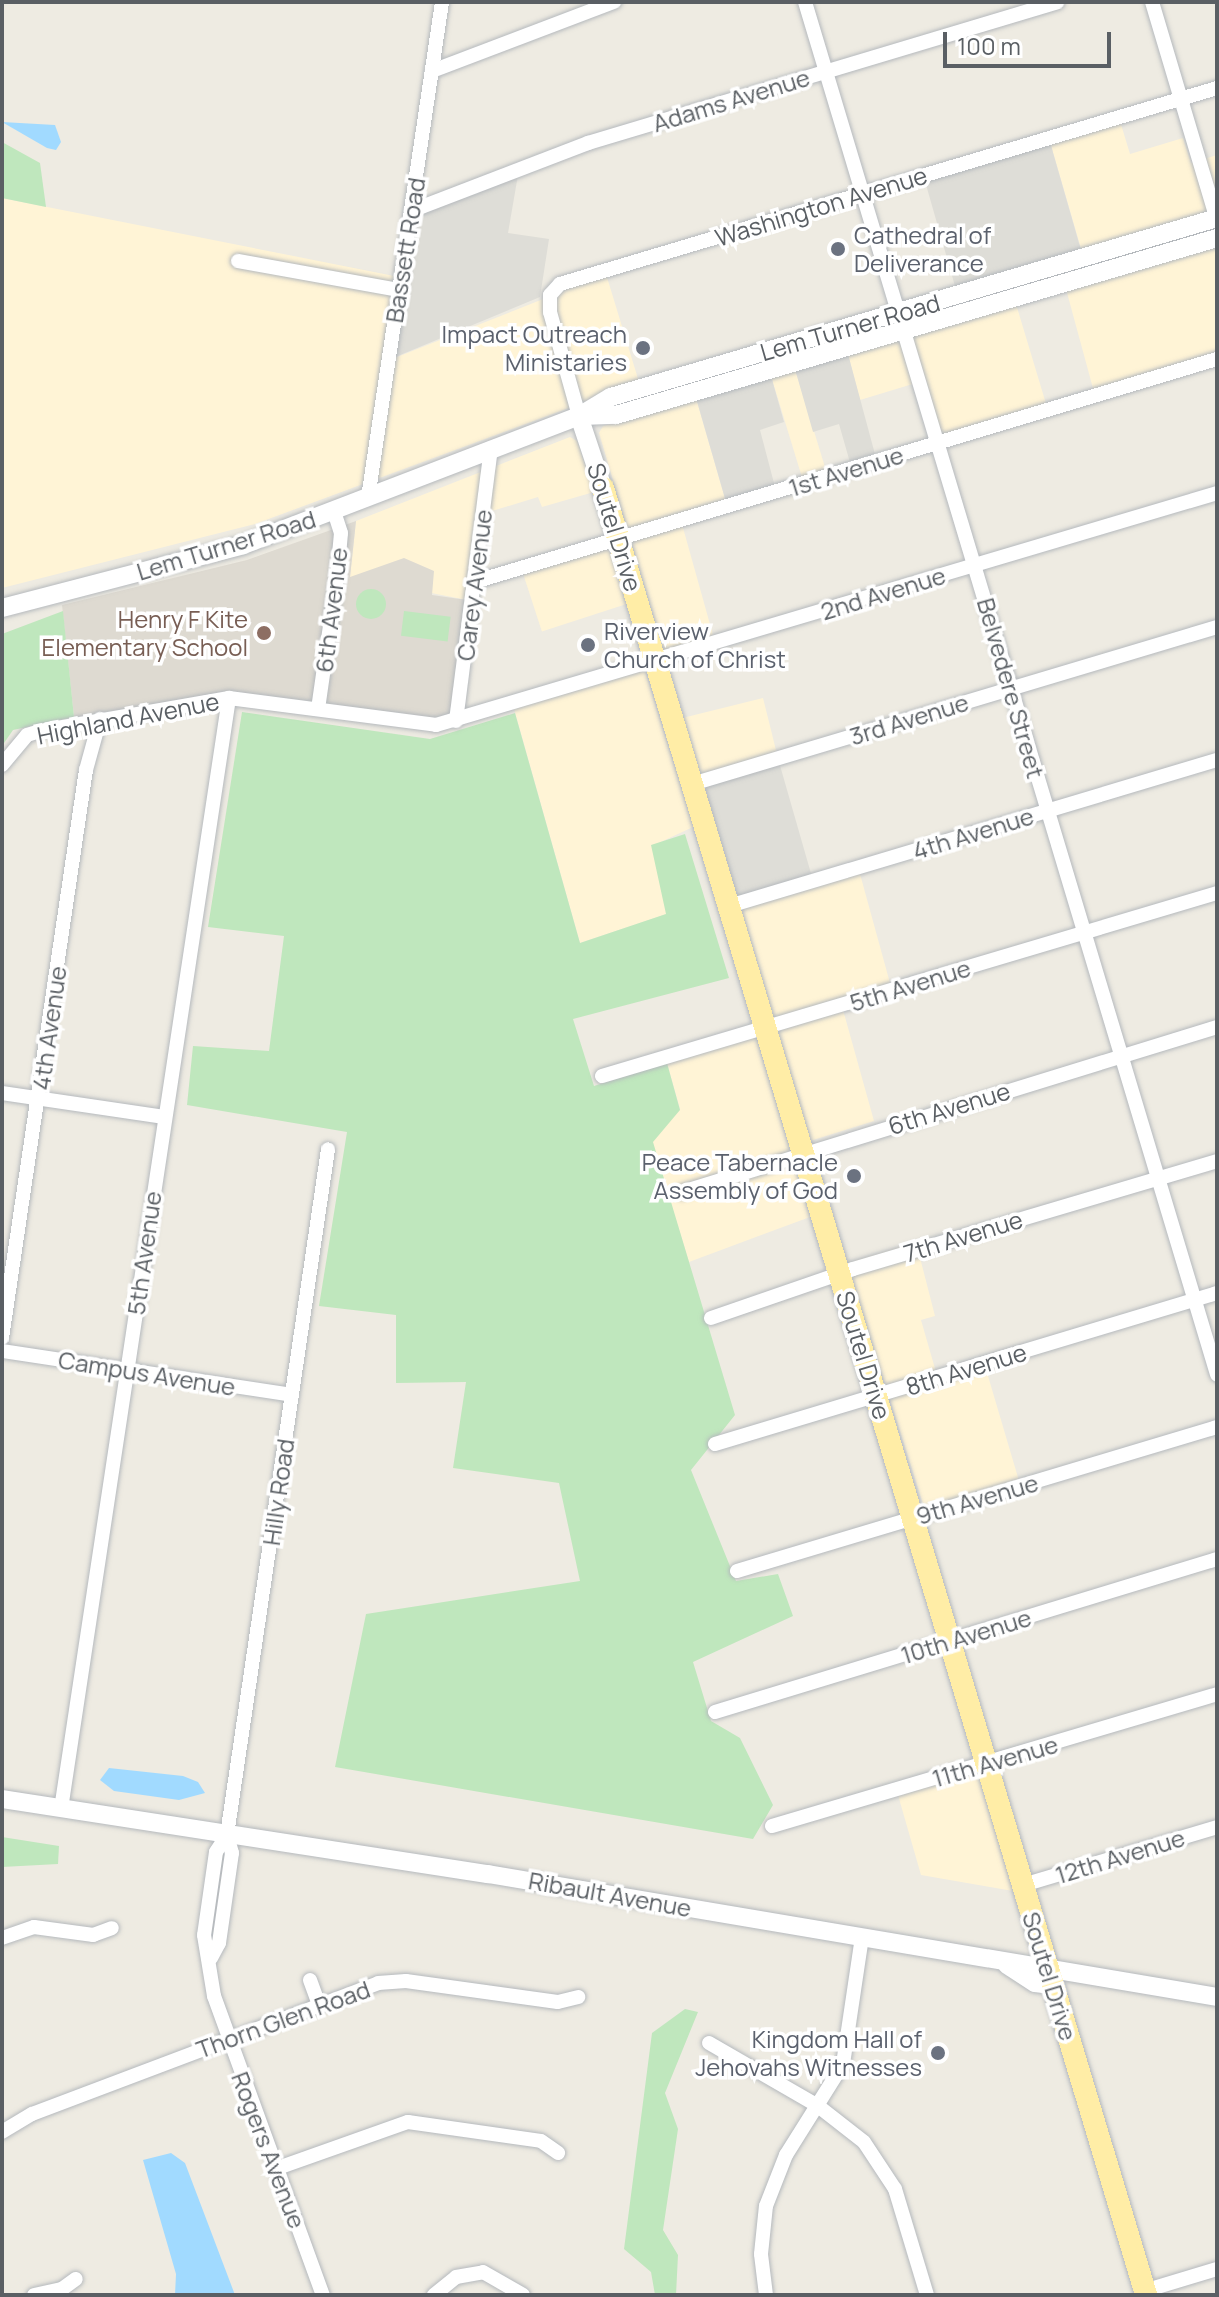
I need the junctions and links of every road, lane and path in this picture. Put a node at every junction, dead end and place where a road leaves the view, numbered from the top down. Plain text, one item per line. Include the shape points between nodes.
1 (442, 2) edge
2 (614, 2) edge
3 (805, 2) edge
4 (1057, 2) edge
5 (1152, 2) edge
6 (432, 71) junction
7 (826, 71) junction
8 (1217, 88) edge
9 (1180, 99) junction
10 (863, 193) junction
11 (411, 211) junction
12 (1217, 219) edge
13 (1217, 238) edge
14 (238, 261) dead end
15 (399, 290) junction
16 (899, 313) junction
17 (905, 331) junction
18 (1217, 359) edge
19 (579, 416) junction
20 (938, 443) junction
21 (491, 448) junction
22 (603, 488) joint
23 (1217, 493) edge
24 (368, 498) junction
25 (334, 511) junction
26 (619, 540) junction
27 (975, 566) junction
28 (474, 582) junction
29 (2, 608) edge
30 (1217, 627) edge
31 (655, 661) junction
32 (1011, 689) junction
33 (229, 698) junction
34 (318, 709) junction
35 (100, 719) junction
36 (456, 721) junction
37 (1217, 760) edge
38 (2, 765) edge
39 (692, 784) junction
40 (1047, 811) junction
41 (1217, 893) edge
42 (729, 906) junction
43 (1085, 933) junction
44 (1217, 1027) edge
45 (765, 1028) junction
46 (1121, 1056) junction
47 (602, 1076) dead end
48 (2, 1093) edge
49 (39, 1098) junction
50 (164, 1117) junction
51 (328, 1149) dead end
52 (802, 1152) junction
53 (1217, 1161) edge
54 (1158, 1178) junction
55 (682, 1192) dead end
56 (840, 1275) junction
57 (1217, 1293) edge
58 (1195, 1300) junction
59 (711, 1318) dead end
60 (2, 1338) edge
61 (2, 1351) edge
62 (127, 1370) junction
63 (1217, 1374) edge
64 (292, 1395) junction
65 (876, 1397) junction
66 (1217, 1427) edge
67 (715, 1444) dead end
68 (915, 1516) junction
69 (1217, 1559) edge
70 (737, 1571) dead end
71 (953, 1640) junction
72 (1217, 1694) edge
73 (715, 1712) dead end
74 (990, 1762) junction
75 (2, 1799) edge
76 (61, 1809) junction
77 (772, 1826) dead end
78 (1217, 1827) edge
79 (227, 1835) junction
80 (1023, 1885) junction
81 (112, 1928) dead end
82 (862, 1937) junction
83 (2, 1938) edge
84 (1049, 1976) junction
85 (310, 1980) dead end
86 (578, 1997) dead end
87 (1217, 1997) edge
88 (319, 2005) junction
89 (227, 2039) junction
90 (709, 2043) dead end
91 (818, 2106) junction
92 (2, 2113) edge
93 (6, 2129) edge
94 (558, 2153) dead end
95 (275, 2169) junction
96 (1217, 2269) edge
97 (76, 2279) dead end
98 (1145, 2293) edge
99 (34, 2295) edge
100 (323, 2295) edge
101 (434, 2295) edge
102 (523, 2295) edge
103 (766, 2295) edge
104 (927, 2295) edge

1 - 6 street, Bassett Road
2 - 6 street
3 - 7 street, Belvedere Street
4 - 7 street, Adams Avenue
5 - 9 street
6 - 11 street, Bassett Road
7 - 10 street, Belvedere Street
7 - 11 street, Adams Avenue via 588,143
8 - 9 street, Washington Avenue
9 - 10 street, Washington Avenue
9 - 12 street
10 - 16 street, Belvedere Street
10 - 19 street, Washington Avenue via 554,288 550,312
11 - 15 street, Bassett Road
12 - 16 main road, Lem Turner Road
13 - 17 main road, Lem Turner Road
14 - 15 street
15 - 24 street, Bassett Road
16 - 17 street, Belvedere Street
16 - 19 main road, Lem Turner Road via 611,397
17 - 19 main road, Lem Turner Road via 616,415
17 - 20 street, Belvedere Street
18 - 20 street, 1st Avenue
19 - 21 main road, Lem Turner Road
19 - 22 main road, Soutel Drive
20 - 26 street, 1st Avenue
20 - 27 street, Belvedere Street
21 - 24 main road, Lem Turner Road
21 - 28 street, Carey Avenue
22 - 26 main road, Soutel Drive
23 - 27 street, 2nd Avenue
24 - 25 main road, Lem Turner Road
25 - 29 main road, Lem Turner Road via 191,561
25 - 34 street, 6th Avenue via 341,533
26 - 28 street, 1st Avenue
26 - 31 main road, Soutel Drive
27 - 31 street, 2nd Avenue
27 - 32 street, Belvedere Street
28 - 36 street, Carey Avenue
30 - 32 street, 3rd Avenue
31 - 36 street, 2nd Avenue
31 - 39 main road, Soutel Drive
32 - 39 street, 3rd Avenue
32 - 40 street, Belvedere Street
33 - 34 street, Highland Avenue
33 - 35 street, Highland Avenue
33 - 50 street, 5th Avenue
34 - 36 street, Highland Avenue via 416,725
35 - 38 street, Highland Avenue via 27,735
35 - 49 street, 4th Avenue via 86,770
37 - 40 street, 4th Avenue
39 - 42 main road, Soutel Drive
40 - 42 street, 4th Avenue
40 - 43 street, Belvedere Street
41 - 43 street, 5th Avenue
42 - 45 main road, Soutel Drive
43 - 45 street, 5th Avenue
43 - 46 street, Belvedere Street
44 - 46 street, 6th Avenue
45 - 47 street, 5th Avenue
45 - 52 main road, Soutel Drive
46 - 52 street, 6th Avenue
46 - 54 street, Belvedere Street
48 - 49 street
49 - 50 street
49 - 60 street, 4th Avenue
50 - 62 street, 5th Avenue
51 - 64 street, Hilly Road
52 - 55 street, 6th Avenue
52 - 56 main road, Soutel Drive
53 - 54 street, 7th Avenue
54 - 56 street, 7th Avenue
54 - 58 street, Belvedere Street
56 - 59 street, 7th Avenue
56 - 65 main road, Soutel Drive
57 - 58 street, 8th Avenue
58 - 63 street, Belvedere Street
58 - 65 street, 8th Avenue
61 - 62 street, Campus Avenue
62 - 64 street, Campus Avenue
62 - 76 street, 5th Avenue
64 - 79 street, Hilly Road
65 - 67 street, 8th Avenue
65 - 68 main road, Soutel Drive
66 - 68 street, 9th Avenue
68 - 70 street, 9th Avenue
68 - 71 main road, Soutel Drive
69 - 71 street, 10th Avenue
71 - 73 street, 10th Avenue
71 - 74 main road, Soutel Drive
72 - 74 street, 11th Avenue
74 - 77 street, 11th Avenue
74 - 80 main road, Soutel Drive
75 - 76 main road, Ribault Avenue
76 - 79 main road, Ribault Avenue
78 - 80 street, 12th Avenue
79 - 82 main road, Ribault Avenue
79 - 89 street, Rogers Avenue via 216,1852 204,1935
80 - 84 main road, Soutel Drive
81 - 83 street via 93,1935 34,1927
82 - 84 main road, Ribault Avenue via 998,1960
82 - 91 street via 843,2064
84 - 87 main road, Ribault Avenue
84 - 98 main road, Soutel Drive
85 - 88 street
86 - 88 street, Thorn Glen Road via 558,2002 391,1980
88 - 89 street, Thorn Glen Road
89 - 93 street, Thorn Glen Road
89 - 95 street, Rogers Avenue
90 - 91 street
91 - 103 street via 786,2155 766,2206 761,2254
91 - 104 street via 864,2142 888,2173
92 - 93 street
94 - 95 street via 541,2141 408,2122
95 - 100 street, Rogers Avenue
96 - 98 street
97 - 99 street via 62,2289
101 - 102 street via 456,2277 483,2272

